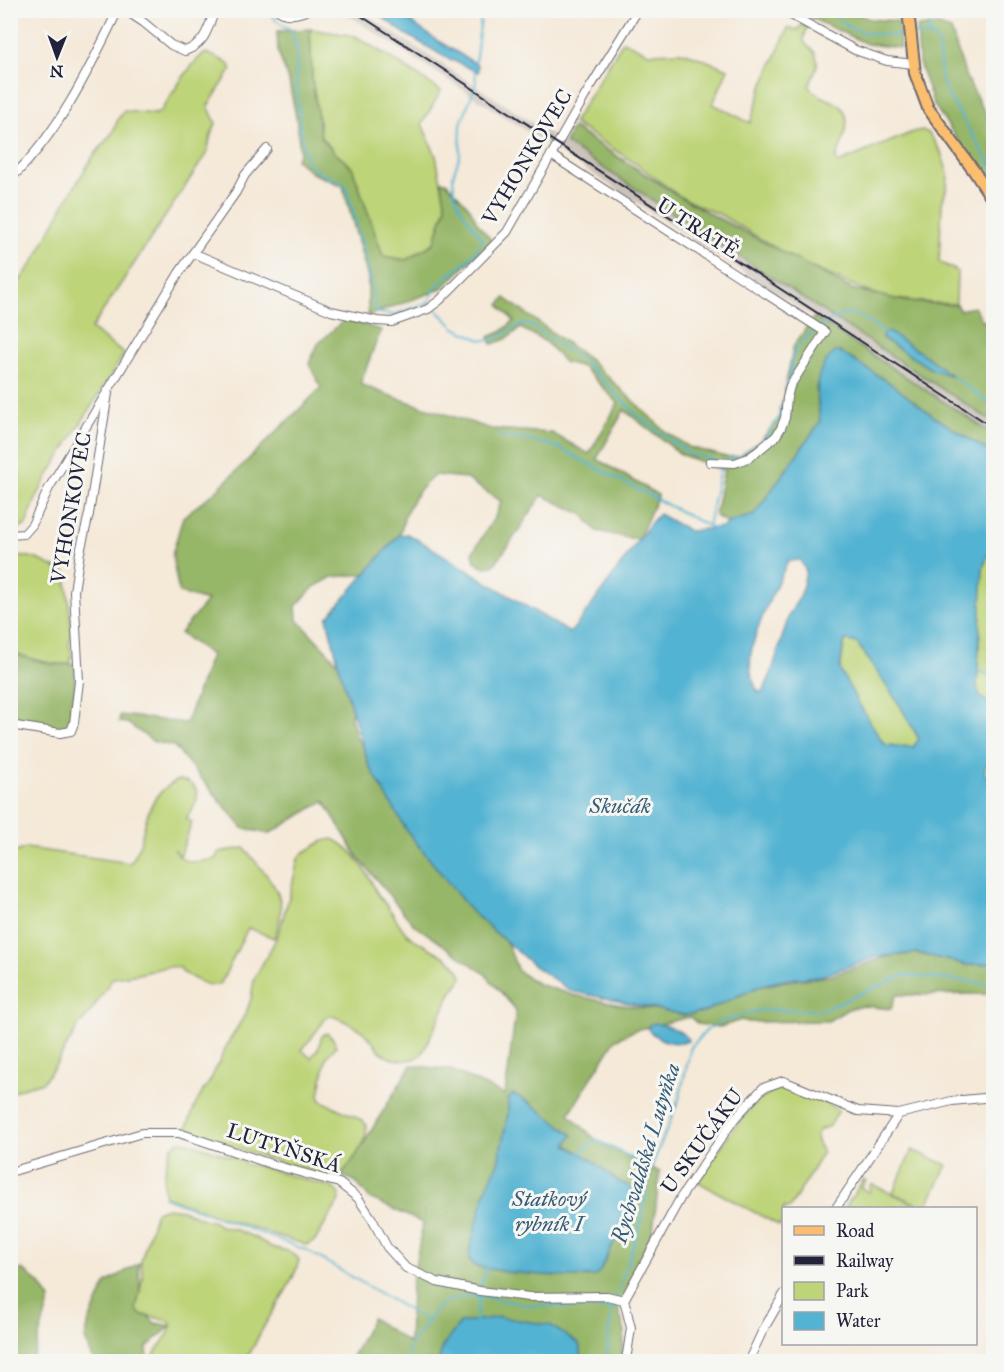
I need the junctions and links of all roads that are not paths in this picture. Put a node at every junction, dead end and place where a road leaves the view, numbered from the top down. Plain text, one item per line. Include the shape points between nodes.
1 (123, 10) edge
2 (215, 10) edge
3 (278, 10) edge
4 (308, 10) edge
5 (638, 10) edge
6 (782, 10) edge
7 (908, 10) edge
8 (914, 64) junction
9 (267, 149) dead end
10 (551, 155) junction
11 (10, 179) edge
12 (993, 202) edge
13 (193, 253) junction
14 (109, 389) junction
15 (713, 462) dead end
16 (10, 536) edge
17 (10, 725) edge
18 (993, 1097) edge
19 (899, 1114) junction
20 (10, 1172) edge
21 (837, 1207) edge
22 (782, 1296) edge
23 (624, 1300) junction
24 (625, 1362) edge
25 (748, 1362) edge

1 - 2 street via 185,51 197,46
1 - 11 street via 116,14 63,114
3 - 4 street via 296,15
5 - 10 street, VYHONKOVEC
6 - 8 street via 855,50 887,61
7 - 8 main road
8 - 12 main road via 928,108
9 - 13 street, VYHONKOVEC via 244,175
10 - 13 street, VYHONKOVEC via 507,232 437,303 392,322 331,311
10 - 15 street, U TRATĚ via 824,331 790,386 785,418 776,436 748,458 735,463
13 - 14 street, VYHONKOVEC
14 - 16 street via 49,488 32,525 24,534
14 - 17 street, VYHONKOVEC via 74,591 79,681 74,723 71,731 60,733
18 - 19 street, U SKUČÁKU via 952,1101
19 - 21 street
19 - 23 street, U SKUČÁKU via 858,1111 783,1081 763,1088 735,1118 681,1197
20 - 23 street, LUTYŇSKÁ via 142,1133 179,1133 339,1183 358,1198 387,1247 406,1268 437,1282 529,1297 608,1296
22 - 25 street
23 - 24 street via 631,1328

